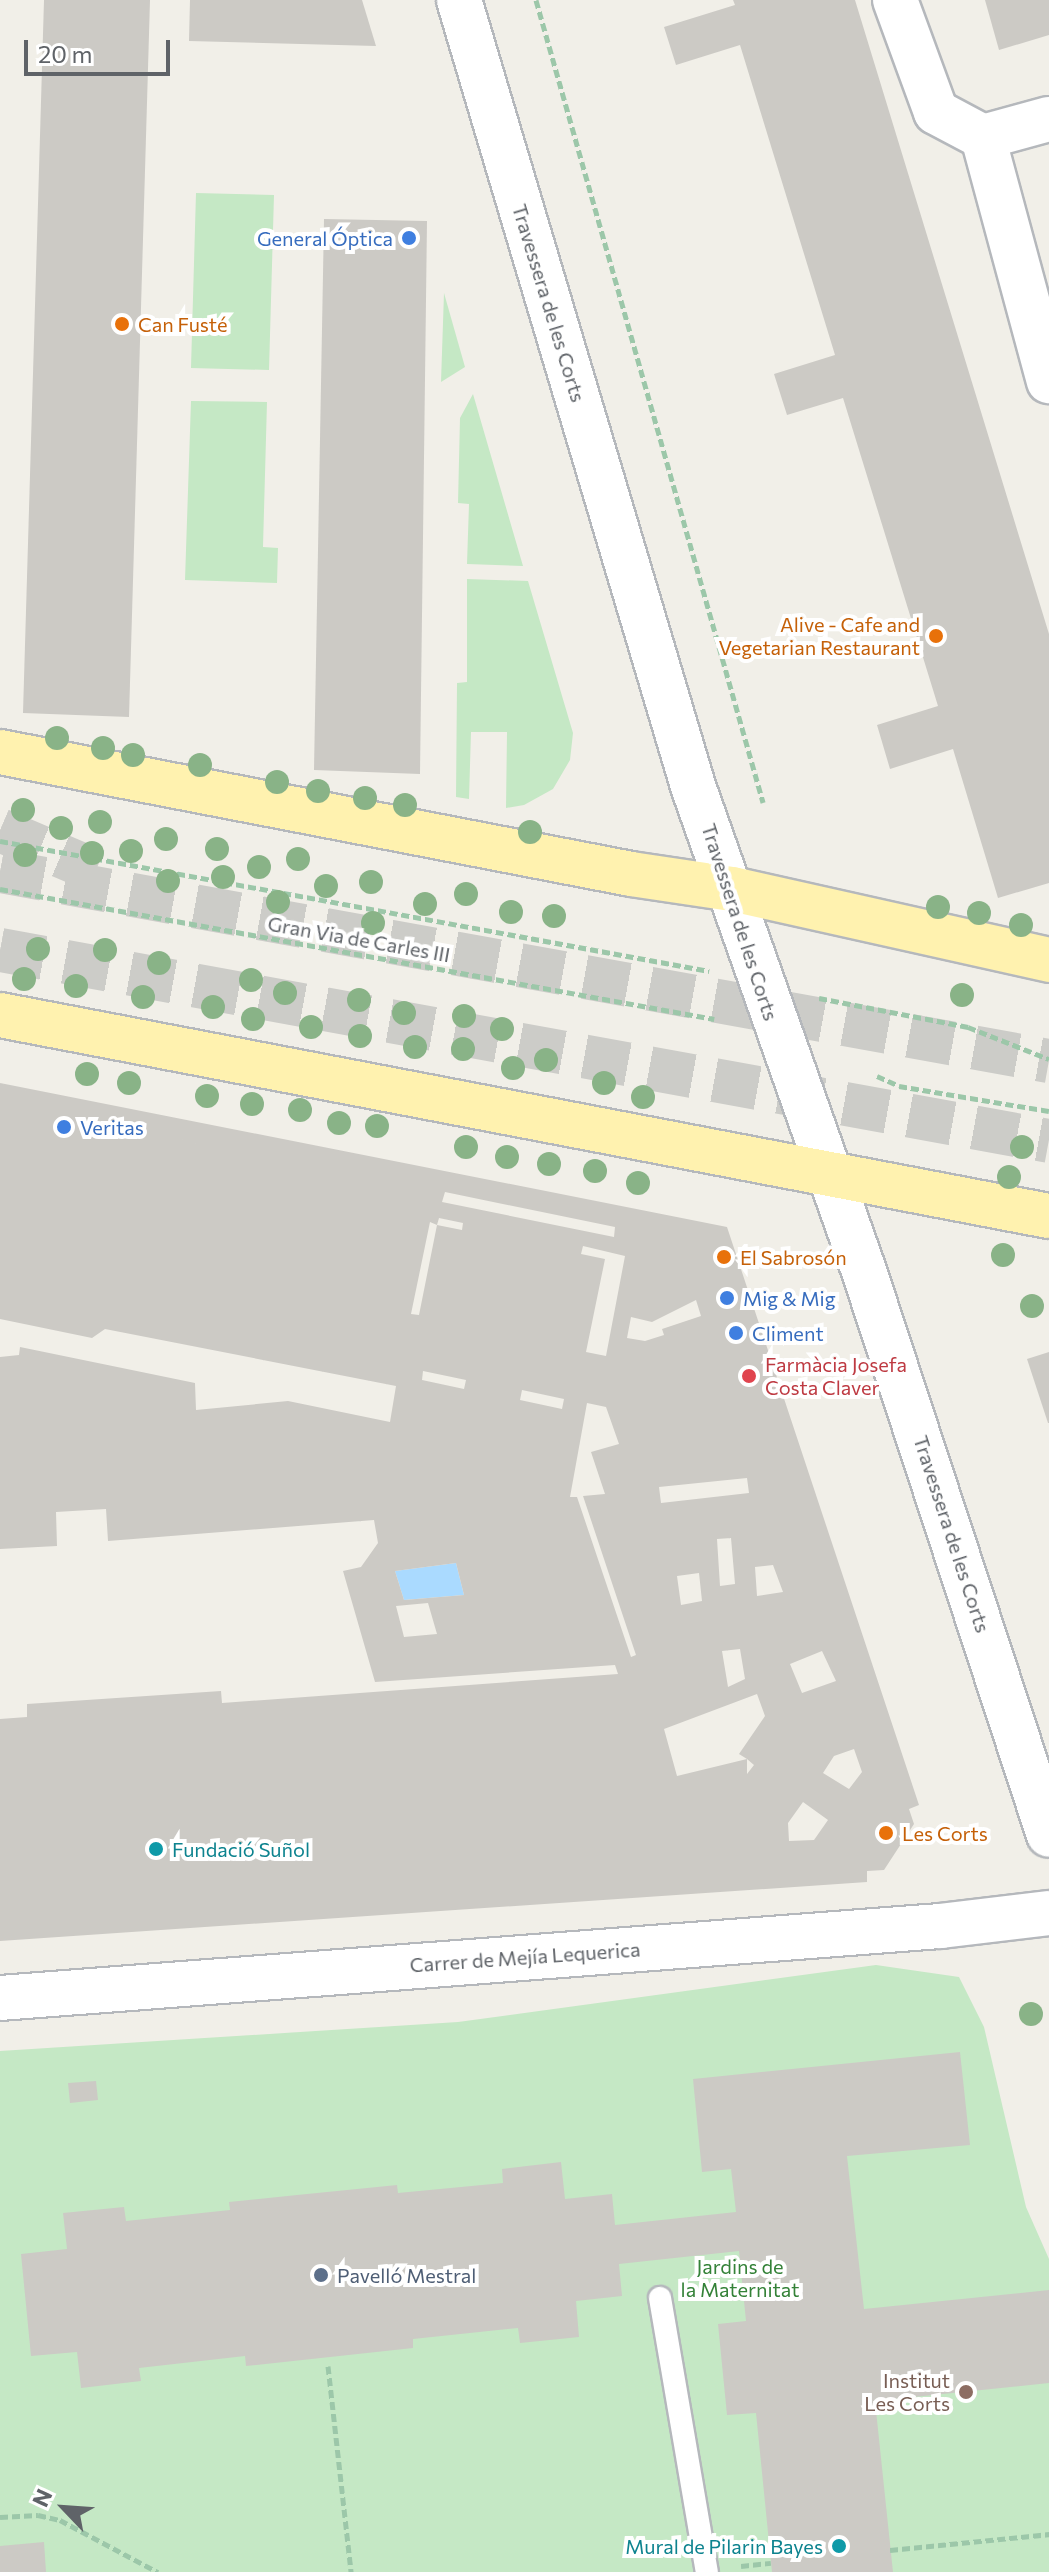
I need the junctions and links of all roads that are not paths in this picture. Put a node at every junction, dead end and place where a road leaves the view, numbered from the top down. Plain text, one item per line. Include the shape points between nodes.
1 (459, 0) edge
2 (895, 0) edge
3 (1049, 119) edge
4 (983, 137) junction
5 (1049, 381) edge
6 (0, 752) edge
7 (732, 889) junction
8 (1049, 960) edge
9 (0, 1015) edge
10 (831, 1178) junction
11 (1049, 1216) edge
12 (1049, 1835) edge
13 (1049, 1913) edge
14 (0, 1998) edge
15 (660, 2298) dead end
16 (707, 2572) edge

1 - 7 main road, Travessera de les Corts via 693,786
2 - 4 main road via 936,112
3 - 4 main road
4 - 5 main road
6 - 7 main road
7 - 8 main road
7 - 10 main road, Travessera de les Corts via 782,1048
9 - 10 main road
10 - 11 main road
10 - 12 main road, Travessera de les Corts
13 - 14 main road, Carrer de Mejía Lequerica via 940,1926
15 - 16 lane

